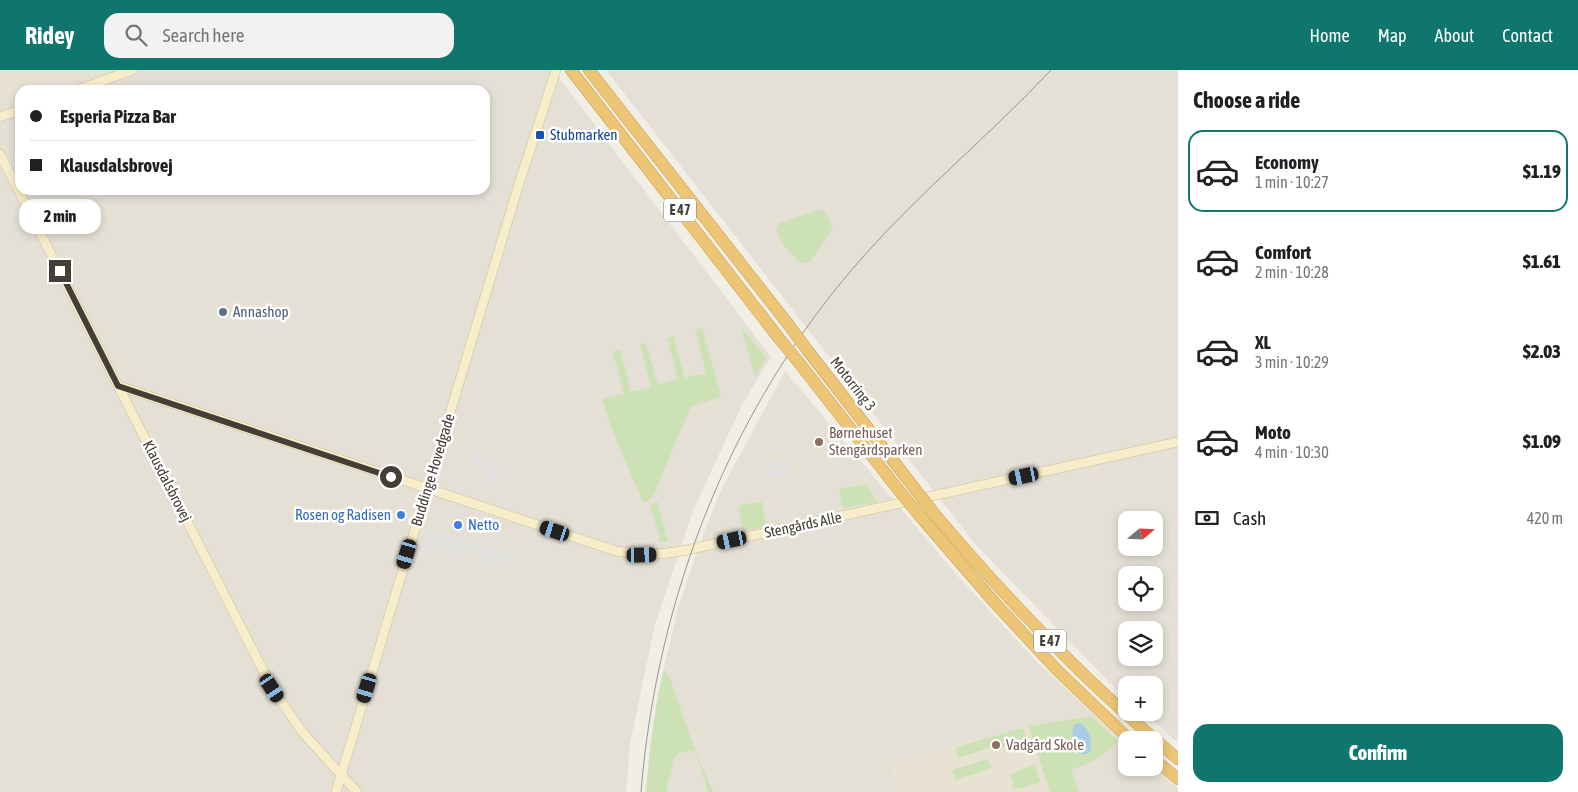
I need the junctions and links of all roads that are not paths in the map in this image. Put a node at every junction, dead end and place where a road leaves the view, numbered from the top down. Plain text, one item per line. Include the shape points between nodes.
1 (132, 70) edge
2 (550, 70) edge
3 (556, 70) edge
4 (571, 70) edge
5 (589, 70) edge
6 (90, 85) edge
7 (15, 112) edge
8 (0, 117) edge
9 (531, 149) junction
10 (0, 154) edge
11 (15, 183) edge
12 (21, 195) edge
13 (118, 386) junction
14 (1178, 442) edge
15 (427, 488) junction
16 (1121, 731) edge
17 (1178, 759) edge
18 (1163, 766) edge
19 (341, 775) junction
20 (1178, 779) edge
21 (336, 792) edge
22 (357, 792) edge

1 - 6 street
2 - 9 street, Buddinge Hovedgade via 534,123
3 - 9 street, Buddinge Hovedgade
4 - 16 highway, Motorring 3 / E 47, bridge via 919,515 1057,670
5 - 17 highway, Motorring 3 / E 47, bridge via 933,512 992,580 1084,676
7 - 8 street
9 - 15 street, Buddinge Hovedgade
10 - 11 street, Klausdalsbrovej
12 - 13 street, Klausdalsbrovej
13 - 15 street, Stengårds Alle
13 - 19 street, Klausdalsbrovej via 272,688 304,733
14 - 15 street, Stengårds Alle via 669,554 642,555 616,551
15 - 19 street, Buddinge Hovedgade
18 - 20 highway
19 - 21 street, Buddinge Hovedgade
19 - 22 street, Klausdalsbrovej

